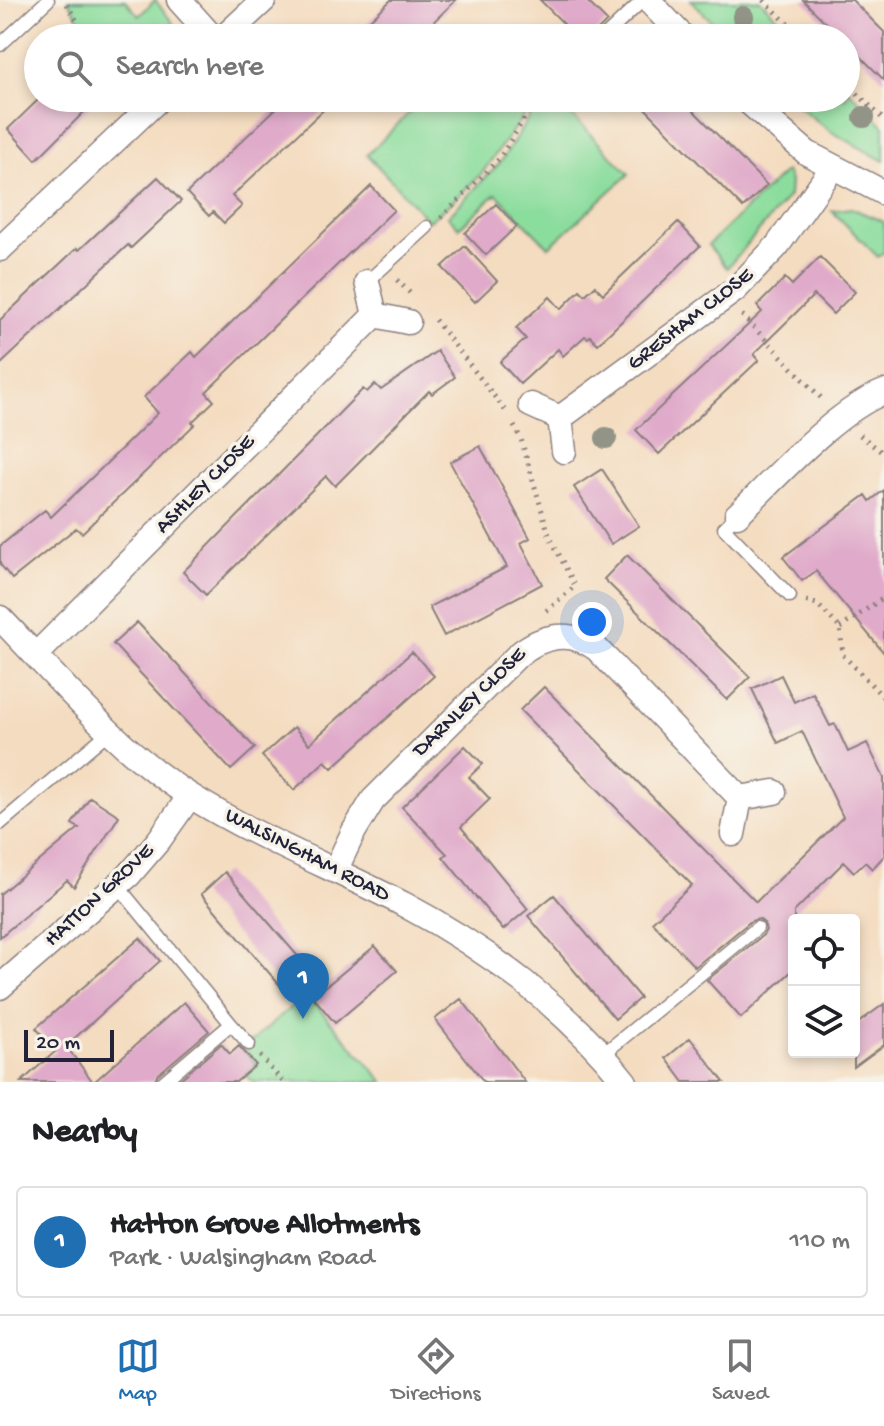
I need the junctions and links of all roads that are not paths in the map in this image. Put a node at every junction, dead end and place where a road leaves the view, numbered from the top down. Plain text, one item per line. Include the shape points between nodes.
1 (48, 0) edge
2 (179, 0) edge
3 (264, 0) edge
4 (646, 0) edge
5 (200, 24) edge
6 (238, 24) edge
7 (619, 24) edge
8 (670, 24) edge
9 (0, 45) edge
10 (145, 112) edge
11 (759, 112) edge
12 (833, 167) junction
13 (884, 193) edge
14 (427, 227) road end
15 (0, 249) edge
16 (376, 274) joint
17 (420, 314) road end
18 (375, 315) junction
19 (884, 392) edge
20 (531, 405) dead end
21 (560, 418) junction
22 (564, 451) dead end
23 (737, 515) joint
24 (790, 596) road end
25 (0, 618) edge
26 (36, 655) junction
27 (110, 731) junction
28 (774, 792) dead end
29 (190, 796) junction
30 (740, 798) junction
31 (0, 824) edge
32 (733, 834) dead end
33 (335, 871) junction
34 (118, 886) junction
35 (757, 928) dead end
36 (0, 987) edge
37 (231, 1024) junction
38 (249, 1044) road end
39 (602, 1055) junction
40 (163, 1082) edge
41 (625, 1082) edge

1 - 9 lane
2 - 5 street
3 - 6 street
4 - 7 lane
4 - 8 street
10 - 15 street
11 - 12 street via 792,142
12 - 13 street
12 - 21 street, GRESHAM CLOSE via 777,246 726,298
14 - 16 lane
16 - 18 street
17 - 18 street
18 - 26 street, ASHLEY CLOSE
19 - 23 street via 841,418
20 - 21 street
21 - 22 street
23 - 24 lane via 724,528
25 - 26 street, WALSINGHAM ROAD
26 - 27 street, WALSINGHAM ROAD
27 - 29 street, WALSINGHAM ROAD
27 - 31 lane
28 - 30 street
29 - 33 street, WALSINGHAM ROAD
29 - 34 street, HATTON GROVE
30 - 32 street
30 - 33 street, DARNLEY CLOSE via 597,649 581,639 546,638 518,655 390,782 363,814
33 - 39 street, WALSINGHAM ROAD via 464,940 535,993
34 - 36 street, HATTON GROVE
34 - 37 lane
35 - 39 lane
37 - 38 lane
37 - 40 lane
39 - 41 street, WALSINGHAM ROAD

